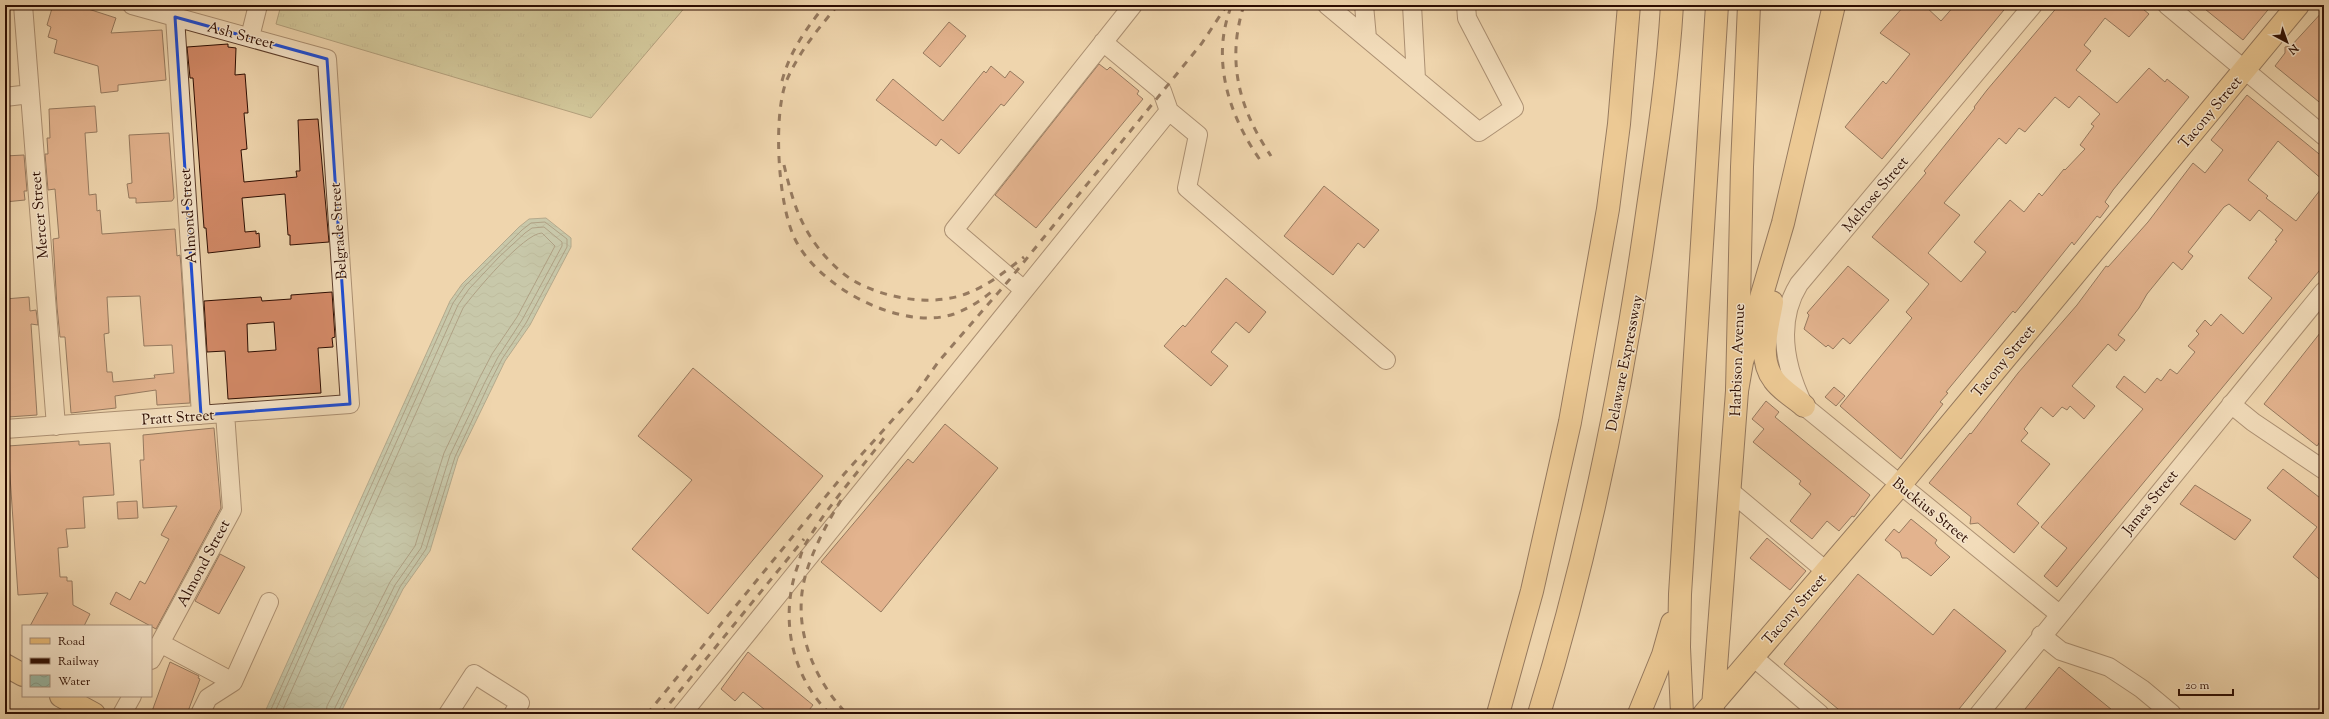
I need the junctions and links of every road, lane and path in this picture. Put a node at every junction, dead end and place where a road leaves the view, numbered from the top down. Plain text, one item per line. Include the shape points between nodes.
1 (23, 5) edge
2 (132, 5) edge
3 (258, 5) edge
4 (1133, 5) edge
5 (1327, 5) edge
6 (1364, 5) edge
7 (1412, 5) edge
8 (1466, 5) edge
9 (1629, 5) edge
10 (1672, 5) edge
11 (1717, 5) edge
12 (1749, 5) edge
13 (1834, 5) edge
14 (2033, 5) edge
15 (2167, 5) edge
16 (2298, 5) edge
17 (175, 17) junction
18 (250, 37) junction
19 (1367, 38) junction
20 (1103, 42) junction
21 (327, 59) joint
22 (2244, 70) junction
23 (1416, 79) junction
24 (30, 94) junction
25 (5, 97) edge
26 (1169, 112) junction
27 (2324, 136) edge
28 (1783, 223) junction
29 (1024, 290) junction
30 (2324, 291) edge
31 (1386, 360) dead end
32 (1737, 392) junction
33 (350, 404) joint
34 (2231, 404) junction
35 (1804, 406) junction
36 (225, 413) junction
37 (201, 415) junction
38 (56, 426) junction
39 (5, 429) edge
40 (2324, 470) edge
41 (1900, 485) junction
42 (1730, 491) junction
43 (1826, 572) junction
44 (1680, 594) junction
45 (268, 602) dead end
46 (2059, 614) junction
47 (2041, 636) junction
48 (160, 643) junction
49 (1753, 656) junction
50 (152, 658) edge
51 (5, 665) edge
52 (22, 674) edge
53 (233, 682) junction
54 (63, 697) edge
55 (131, 697) edge
56 (1710, 711) edge
57 (94, 714) edge
58 (122, 714) edge
59 (200, 714) edge
60 (448, 714) edge
61 (513, 714) edge
62 (682, 714) edge
63 (1498, 714) edge
64 (1539, 714) edge
65 (1639, 714) edge
66 (1682, 714) edge
67 (1820, 714) edge
68 (1979, 714) edge
69 (2172, 714) edge

1 - 24 street, Mercer Street
2 - 17 street, Ash Street
3 - 18 street
4 - 20 street
5 - 19 street
6 - 19 street
7 - 23 street
8 - 23 street via 1467,18 1514,108 1479,132
9 - 63 main road via 1619,124 1608,210 1570,422 1532,591
10 - 64 main road, Delaware Expressway via 1661,117 1638,288 1601,482 1578,580
11 - 44 main road
12 - 32 main road, Harbison Avenue
13 - 28 main road
14 - 35 street, Melrose Street via 1799,284 1790,299 1786,320 1787,352 1793,383
15 - 22 street
16 - 22 main road, Tacony Street
17 - 18 street, Ash Street
17 - 37 street, Almond Street
18 - 21 street, Ash Street
19 - 23 street
20 - 26 street via 1162,91
20 - 29 street via 954,230
21 - 33 street, Belgrade Street
22 - 27 street
22 - 41 main road, Tacony Street
24 - 25 street
24 - 38 street, Mercer Street
26 - 29 street
26 - 31 street via 1198,135 1188,188
28 - 32 main road via 1742,362
28 - 35 main road via 1764,354 1768,371 1774,381
29 - 62 street
30 - 34 street, James Street
32 - 42 main road, Harbison Avenue
33 - 36 street, Pratt Street
34 - 40 street
34 - 46 street, James Street
35 - 41 street, Buckius Street
36 - 37 street, Pratt Street
36 - 48 street, Almond Street via 232,510
37 - 38 street, Pratt Street
38 - 39 street, Pratt Street
41 - 43 main road, Tacony Street
41 - 46 street, Buckius Street
42 - 43 street
42 - 56 main road, Harbison Avenue
43 - 49 main road, Tacony Street
44 - 65 main road via 1663,655
44 - 66 main road
45 - 53 street
46 - 47 street, James Street
47 - 68 street, James Street
47 - 69 street via 2061,651 2109,667 2142,689
48 - 50 street, Almond Street
48 - 53 street
49 - 56 main road, Tacony Street
49 - 67 street
51 - 52 main road
53 - 59 street via 208,698
54 - 57 main road
55 - 58 street
60 - 61 street via 474,674 520,703

